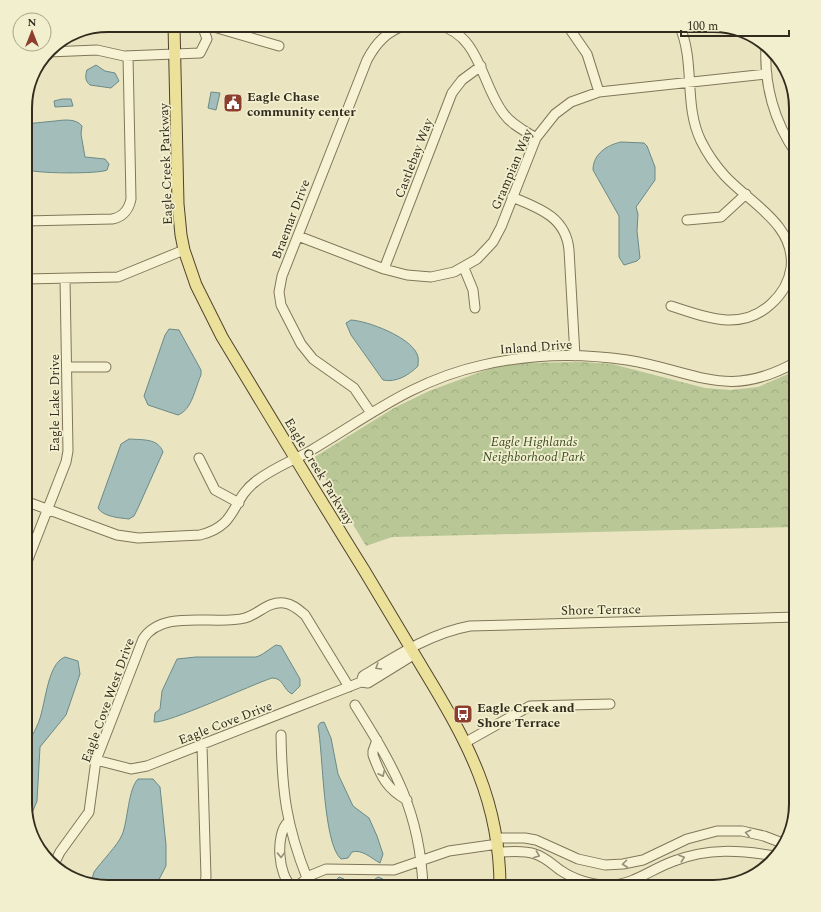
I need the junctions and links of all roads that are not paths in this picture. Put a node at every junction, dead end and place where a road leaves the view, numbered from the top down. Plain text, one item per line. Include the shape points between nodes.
1 (174, 32) edge
2 (204, 32) edge
3 (231, 32) edge
4 (390, 32) edge
5 (455, 32) edge
6 (572, 32) edge
7 (681, 32) edge
8 (279, 46) dead end
9 (57, 52) edge
10 (176, 54) junction
11 (766, 54) edge
12 (128, 56) junction
13 (480, 66) junction
14 (767, 74) junction
15 (689, 83) junction
16 (599, 92) junction
17 (536, 138) junction
18 (789, 140) edge
19 (746, 194) junction
20 (512, 197) junction
21 (687, 220) dead end
22 (32, 221) edge
23 (298, 236) junction
24 (789, 247) edge
25 (184, 250) junction
26 (464, 268) junction
27 (384, 269) junction
28 (789, 275) edge
29 (32, 279) edge
30 (65, 279) junction
31 (671, 306) dead end
32 (475, 308) dead end
33 (575, 356) junction
34 (789, 366) edge
35 (67, 367) junction
36 (106, 367) dead end
37 (371, 413) junction
38 (199, 458) dead end
39 (295, 459) junction
40 (32, 503) edge
41 (239, 503) junction
42 (47, 509) junction
43 (32, 549) edge
44 (789, 617) edge
45 (413, 652) junction
46 (349, 687) junction
47 (610, 704) dead end
48 (355, 705) dead end
49 (280, 735) dead end
50 (377, 740) junction
51 (466, 742) junction
52 (202, 745) junction
53 (96, 760) junction
54 (407, 800) junction
55 (288, 822) junction
56 (779, 842) edge
57 (498, 845) junction
58 (769, 855) edge
59 (421, 859) junction
60 (56, 860) edge
61 (307, 878) joint
62 (205, 880) edge
63 (287, 880) edge
64 (422, 880) edge
65 (500, 880) edge
66 (580, 880) edge
67 (634, 880) edge

1 - 10 main road, Eagle Creek Parkway
2 - 10 street via 207,39 200,53
3 - 8 street
4 - 23 street, Braemar Drive via 371,51
5 - 13 street via 467,43
6 - 16 street via 587,54
7 - 15 street via 687,48
9 - 12 street via 97,50
10 - 12 street
10 - 25 main road, Eagle Creek Parkway via 178,204
11 - 14 street
12 - 22 street via 131,195 128,208 112,219
13 - 17 street via 504,115
13 - 27 street, Castlebay Way via 462,80 452,93
14 - 15 street, Grampian Way
14 - 18 street via 778,120
15 - 16 street, Grampian Way
15 - 19 street via 692,115 704,146 721,172
16 - 17 street, Grampian Way via 574,100 563,108
17 - 20 street, Grampian Way
19 - 21 street via 721,218
19 - 24 street via 778,226
20 - 26 street, Grampian Way via 493,242 480,257
20 - 33 street via 548,213 565,234 569,250
23 - 27 street, Grampian Way
23 - 37 street, Braemar Drive via 280,285 279,299 283,312 306,352 354,388
25 - 30 street via 122,276
25 - 39 main road, Eagle Creek Parkway via 196,285 212,319
26 - 27 street, Grampian Way via 431,277 407,275
26 - 32 street via 473,290
28 - 31 street via 782,292 771,305 759,314 735,321 714,320
29 - 30 street
30 - 35 street, Eagle Lake Drive
33 - 34 street, Inland Drive via 626,360 723,382 760,378
33 - 37 street, Inland Drive via 517,359 462,370 416,386
35 - 36 street
35 - 42 street, Eagle Lake Drive via 68,456
37 - 39 street, Inland Drive
38 - 41 street via 215,490
39 - 41 street, Inland Drive via 256,481 248,488
39 - 45 main road, Eagle Creek Parkway
40 - 42 street, Inland Drive
41 - 42 street, Inland Drive via 225,523 207,534 138,538 117,536
42 - 43 street, Eagle Lake Drive
44 - 45 street, Shore Terrace via 473,625 448,630
45 - 46 street, Eagle Cove Drive via 363,676 361,682
45 - 51 main road, Eagle Creek Parkway
46 - 52 street, Eagle Cove Drive
46 - 53 street, Eagle Cove West Drive via 305,615 285,603 265,606 251,616 243,618 172,621 158,625 144,639
47 - 51 street via 530,706
48 - 50 street
49 - 55 street
50 - 54 street via 397,775
50 -> 54 street via 373,756 392,791
51 - 57 main road, Eagle Creek Parkway via 486,794
52 - 53 street, Eagle Cove Drive via 140,768 127,768
52 - 62 street
53 - 60 street, Eagle Cove West Drive via 89,812
54 - 59 street
55 - 61 street
55 -> 63 street via 281,835 282,866
56 -> 57 street via 742,831 717,831 686,839 639,861 605,865 568,856 536,840 525,838
57 - 59 street via 467,848
57 - 65 main road, Eagle Creek Parkway
57 -> 66 street via 536,854
67 -> 58 street via 672,861 711,851 742,850
59 - 61 street via 394,870 330,868 317,871
59 - 64 street

